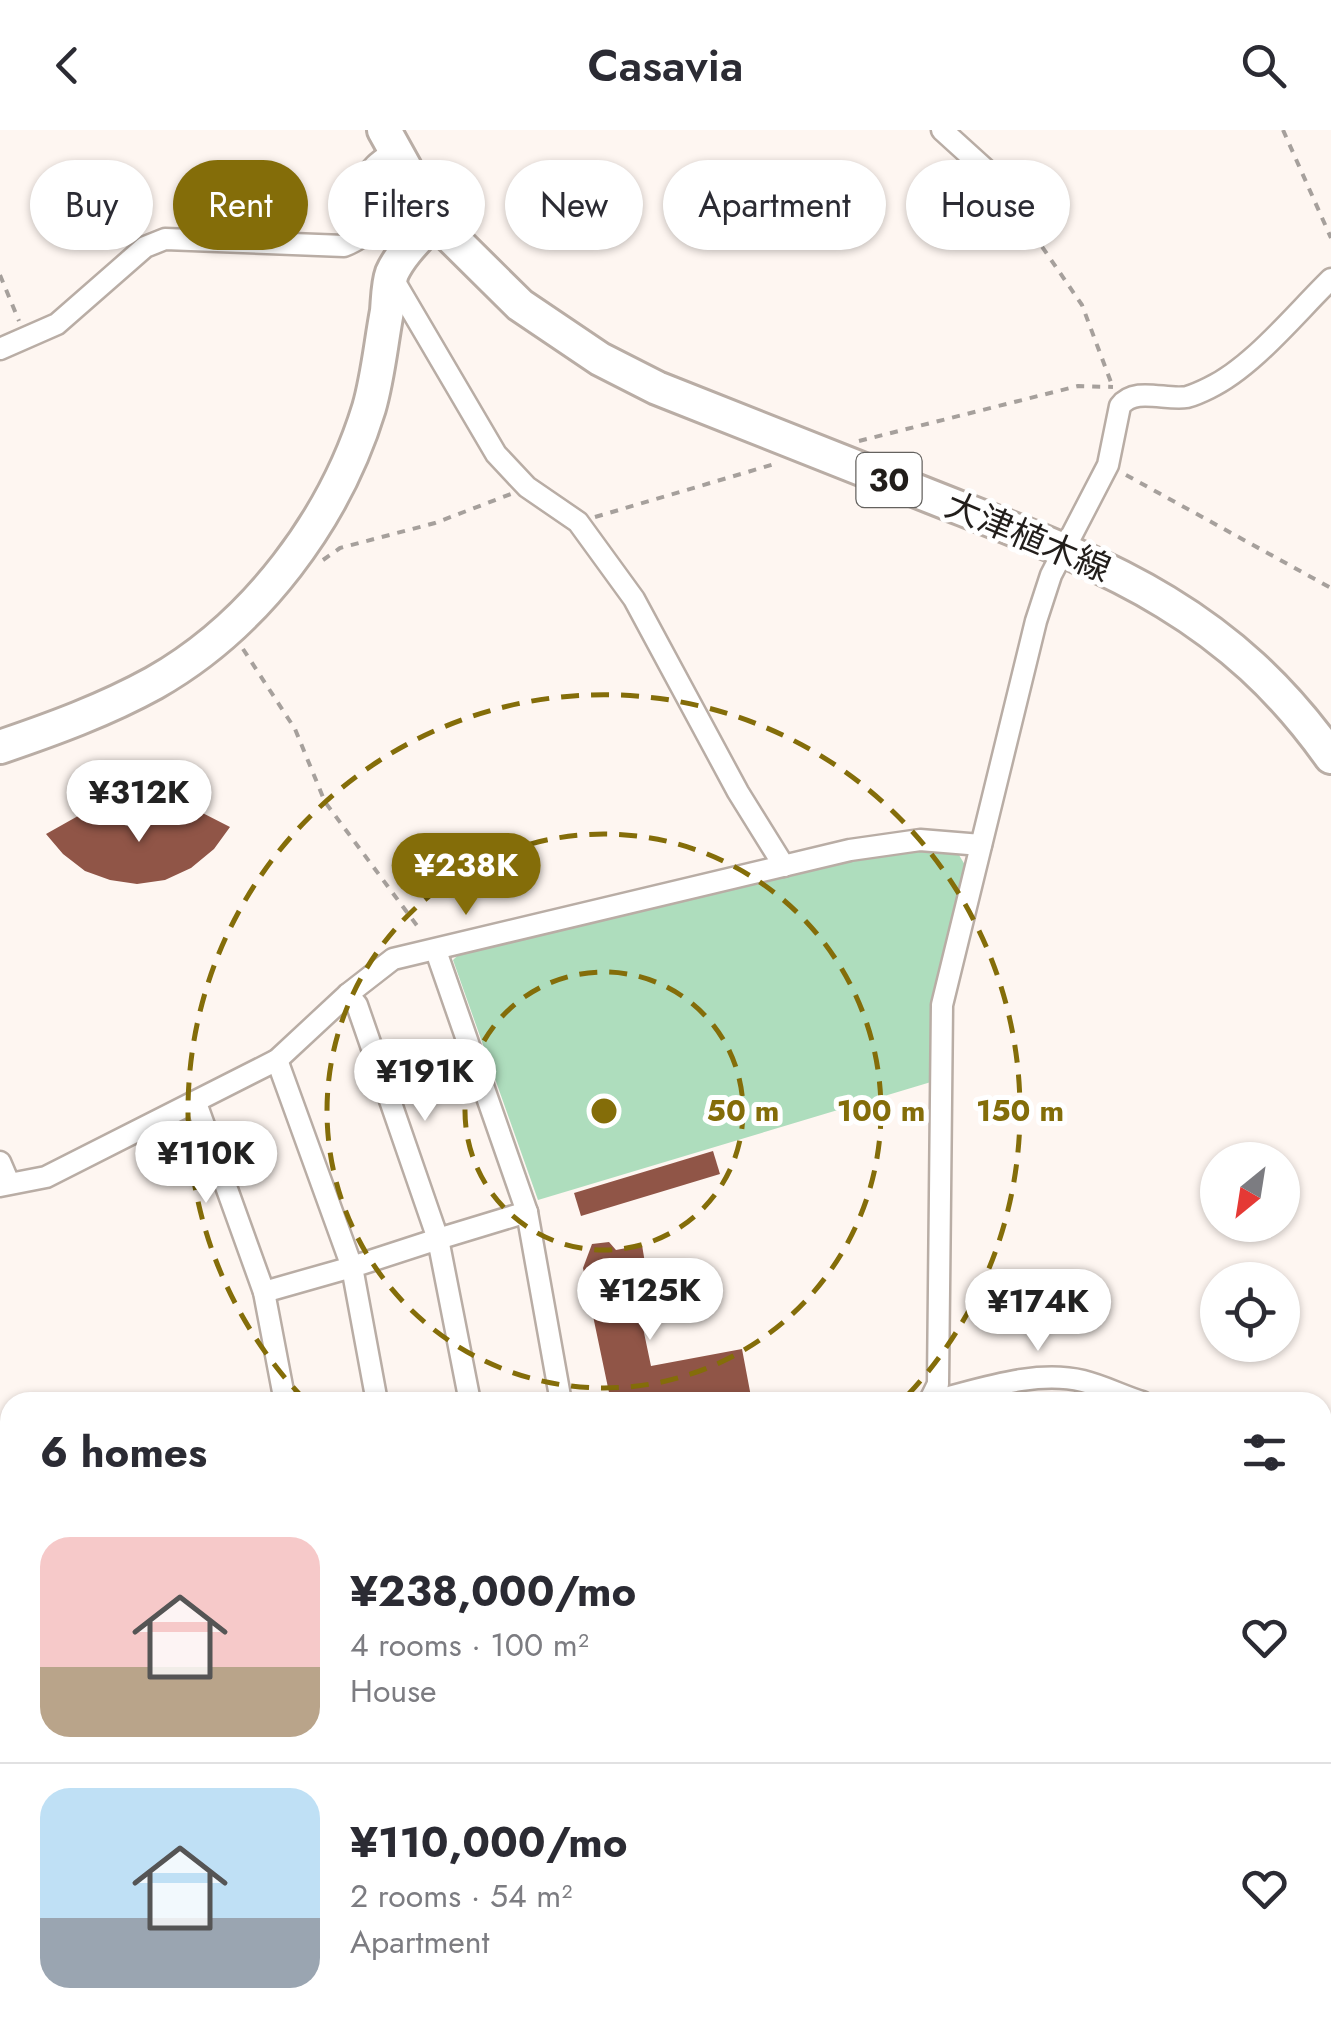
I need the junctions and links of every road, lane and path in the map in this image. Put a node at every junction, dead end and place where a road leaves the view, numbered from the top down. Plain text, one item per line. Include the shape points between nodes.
1 (942, 130) edge
2 (1283, 130) edge
3 (389, 140) edge
4 (975, 160) edge
5 (1331, 238) edge
6 (407, 250) edge
7 (464, 250) edge
8 (1044, 250) edge
9 (0, 275) edge
10 (391, 276) junction
11 (1331, 279) edge
12 (26, 340) junction
13 (0, 349) edge
14 (1113, 387) dead end
15 (1108, 465) junction
16 (527, 487) junction
17 (1064, 549) junction
18 (313, 568) dead end
19 (1331, 588) edge
20 (230, 627) junction
21 (0, 748) edge
22 (1331, 758) edge
23 (981, 845) junction
24 (784, 866) junction
25 (436, 951) junction
26 (348, 994) junction
27 (277, 1060) junction
28 (196, 1102) junction
29 (0, 1162) edge
30 (5, 1184) edge
31 (527, 1212) junction
32 (438, 1239) junction
33 (352, 1267) junction
34 (264, 1292) junction
35 (283, 1392) edge
36 (375, 1392) edge
37 (468, 1392) edge
38 (559, 1392) edge
39 (934, 1392) edge
40 (973, 1392) edge
41 (1114, 1392) edge

1 - 4 street
2 - 5 path
3 - 12 street via 364,183 371,224 362,239 344,246 165,239 144,247 56,324
6 - 10 main road
7 - 17 main road, 大津植木線 / 30 via 520,306 600,360
8 - 14 path via 1082,305
9 - 12 path
10 - 16 street via 496,454
10 - 20 main road via 369,406 352,453 294,559
11 - 15 street via 1212,386 1186,397 1125,400
12 - 13 street
15 - 17 street
15 - 19 path
16 - 18 path via 435,523 340,548
16 - 24 street via 578,522 634,599
17 - 22 main road, 大津植木線 / 30 via 1146,588 1219,637 1259,672
17 - 23 street via 1036,621
20 - 21 main road via 118,702
20 - 25 path via 295,728 325,802
23 - 24 street via 920,840
23 - 39 street via 942,1005
24 - 25 street
25 - 26 street via 394,959
25 - 31 street
26 - 27 street
26 - 32 street via 358,1004
27 - 28 street
27 - 33 street
28 - 30 street via 46,1177
28 - 34 street
29 - 30 street
31 - 32 street
31 - 38 street
32 - 33 street
32 - 37 street
33 - 34 street
33 - 36 street
34 - 35 street
40 - 41 street via 1056,1378

